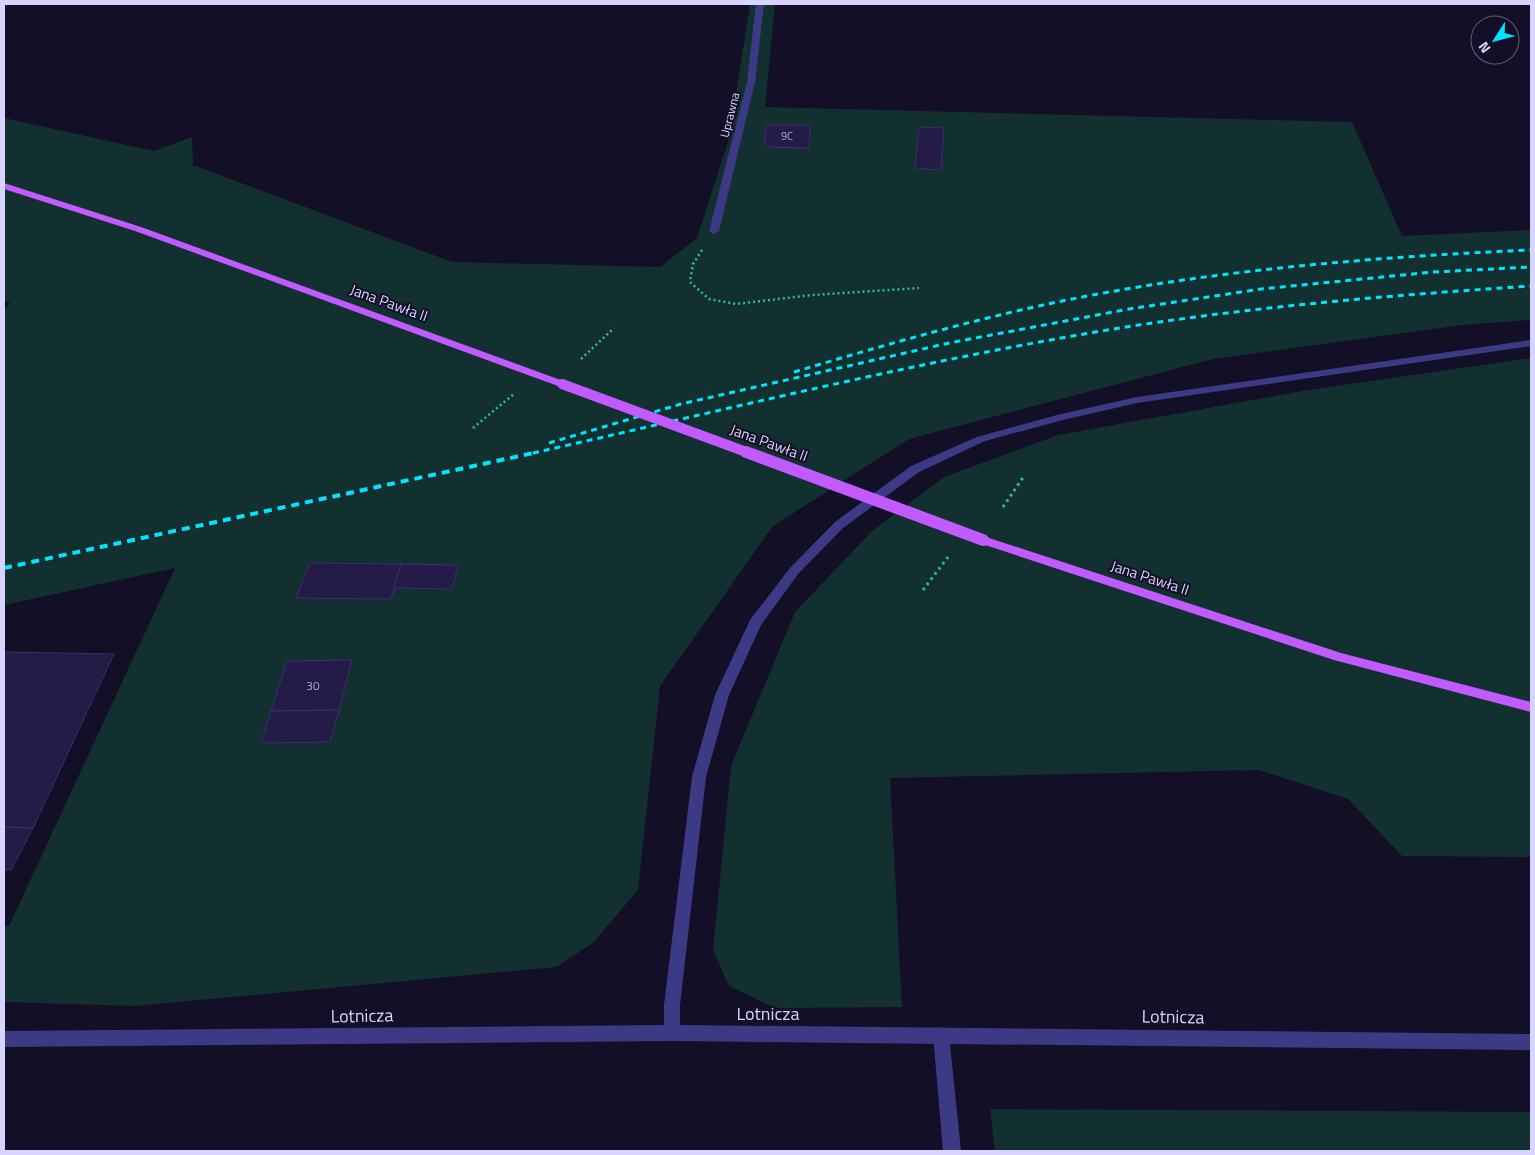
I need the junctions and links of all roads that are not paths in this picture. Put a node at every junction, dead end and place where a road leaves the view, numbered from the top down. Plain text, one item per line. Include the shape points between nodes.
1 (760, 4) edge
2 (4, 186) edge
3 (714, 231) road end
4 (1531, 343) edge
5 (1531, 707) edge
6 (672, 1033) junction
7 (941, 1035) junction
8 (4, 1039) edge
9 (1531, 1042) edge
10 (952, 1151) edge

1 - 3 street, Uprawna via 752,82
2 - 5 main road, Jana Pawła II, bridge via 138,229 983,540 1339,657
4 - 6 street via 1137,400 1061,417 981,439 915,469 839,525 794,571 755,623 722,695 699,777 672,1005
6 - 7 street, Lotnicza
6 - 8 street, Lotnicza
7 - 9 street, Lotnicza
7 - 10 street

